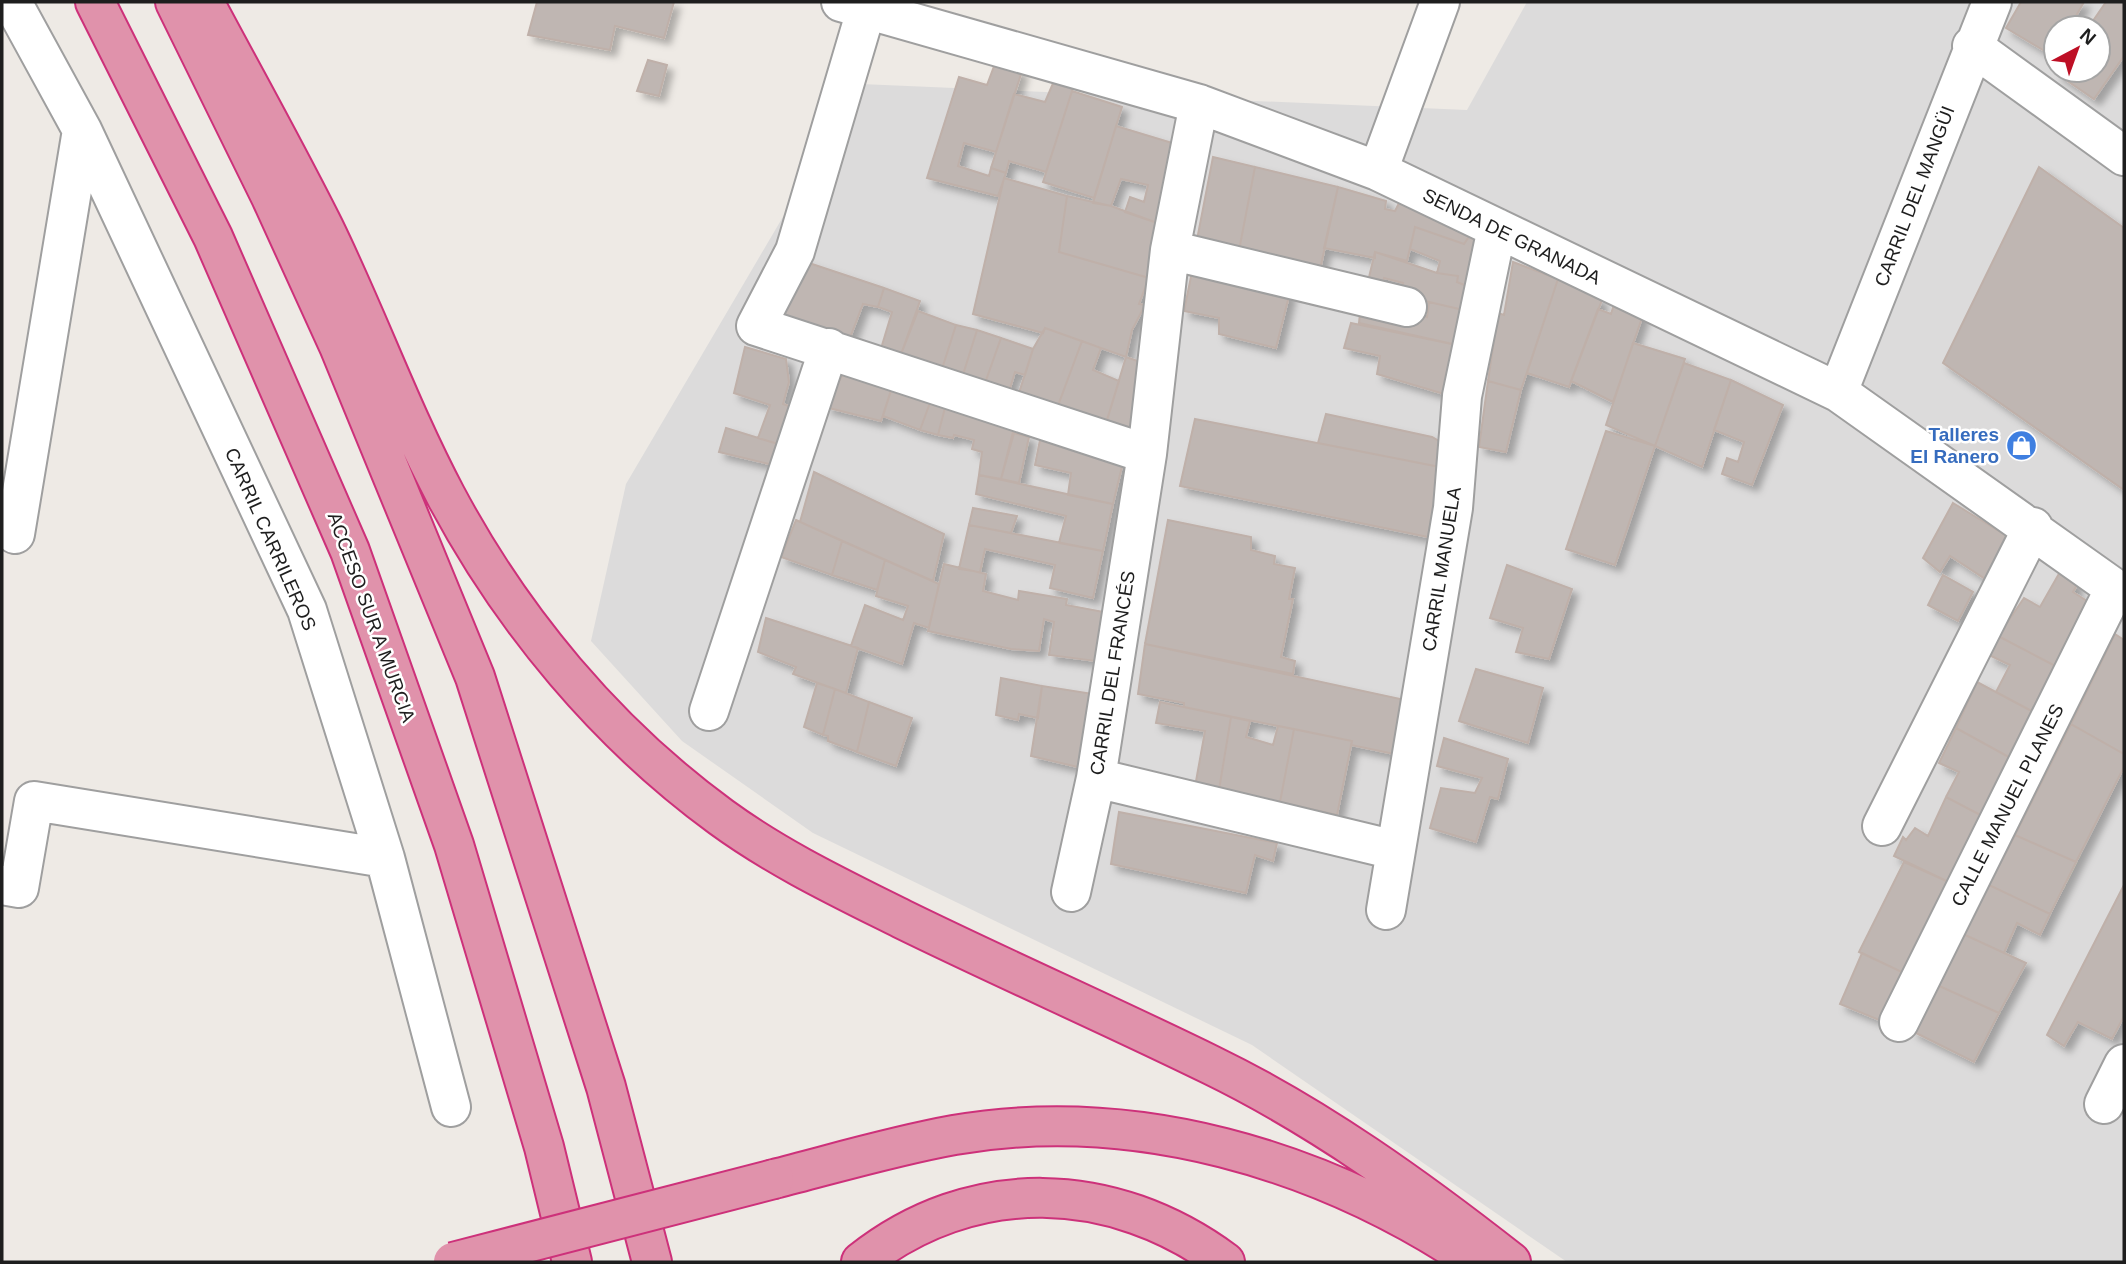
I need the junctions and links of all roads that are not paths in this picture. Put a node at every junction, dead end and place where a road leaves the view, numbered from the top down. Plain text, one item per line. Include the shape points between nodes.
1 (12, 2) edge
2 (95, 2) edge
3 (175, 2) edge
4 (204, 2) edge
5 (1440, 2) edge
6 (1992, 2) edge
7 (854, 4) edge
8 (1972, 46) junction
9 (1199, 104) junction
10 (82, 130) junction
11 (2124, 156) edge
12 (1378, 171) junction
13 (1497, 228) junction
14 (1170, 250) junction
15 (1407, 307) dead end
16 (828, 348) junction
17 (1838, 392) junction
18 (1147, 454) junction
19 (2033, 527) junction
20 (15, 534) dead end
21 (2120, 592) edge
22 (709, 711) dead end
23 (1096, 778) junction
24 (1882, 826) dead end
25 (1395, 850) junction
26 (385, 858) junction
27 (2, 885) edge
28 (1071, 892) dead end
29 (1385, 909) dead end
30 (1899, 1022) dead end
31 (2124, 1064) edge
32 (2104, 1104) dead end
33 (451, 1107) dead end
34 (453, 1262) edge
35 (572, 1262) edge
36 (652, 1262) edge
37 (861, 1262) edge
38 (1225, 1262) edge
39 (1476, 1262) edge
40 (1511, 1262) edge

1 - 10 street, CARRIL CARRILEROS
2 - 35 highway, ACCESO SUR A MURCIA via 213,237 350,551 454,845 544,1147
3 - 36 highway via 333,334 475,677 606,1087
4 - 40 highway via 324,229 443,491 480,557 527,626 607,717 718,815 771,851 1278,1101 1396,1177
5 - 12 street
6 - 8 street, CARRIL DEL MANGÜI
7 - 9 street, SENDA DE GRANADA
7 - 16 street via 795,251 756,326
8 - 11 street
8 - 17 street, CARRIL DEL MANGÜI
9 - 12 street, SENDA DE GRANADA
9 - 14 street, CARRIL DEL FRANCÉS
10 - 20 street
10 - 26 street, CARRIL CARRILEROS via 307,610
12 - 13 street, SENDA DE GRANADA
13 - 17 street, SENDA DE GRANADA
13 - 25 street, CARRIL MANUELA via 1462,396 1453,508
14 - 15 street
14 - 18 street, CARRIL DEL FRANCÉS
16 - 18 street
16 - 22 street
17 - 19 street, SENDA DE GRANADA
18 - 23 street, CARRIL DEL FRANCÉS
19 - 21 street, SENDA DE GRANADA
19 - 24 street
21 - 30 street, CALLE MANUEL PLANES
23 - 25 street
23 - 28 street, CARRIL DEL FRANCÉS
25 - 29 street, CARRIL MANUELA
26 - 27 street via 34,801 19,888
26 - 33 street, CARRIL CARRILEROS
31 - 32 street
34 - 39 highway, bridge via 956,1135 1046,1127 1186,1137 1310,1176 1381,1206
37 - 38 highway via 924,1223 1005,1199 1044,1197 1083,1199 1130,1211 1162,1223

